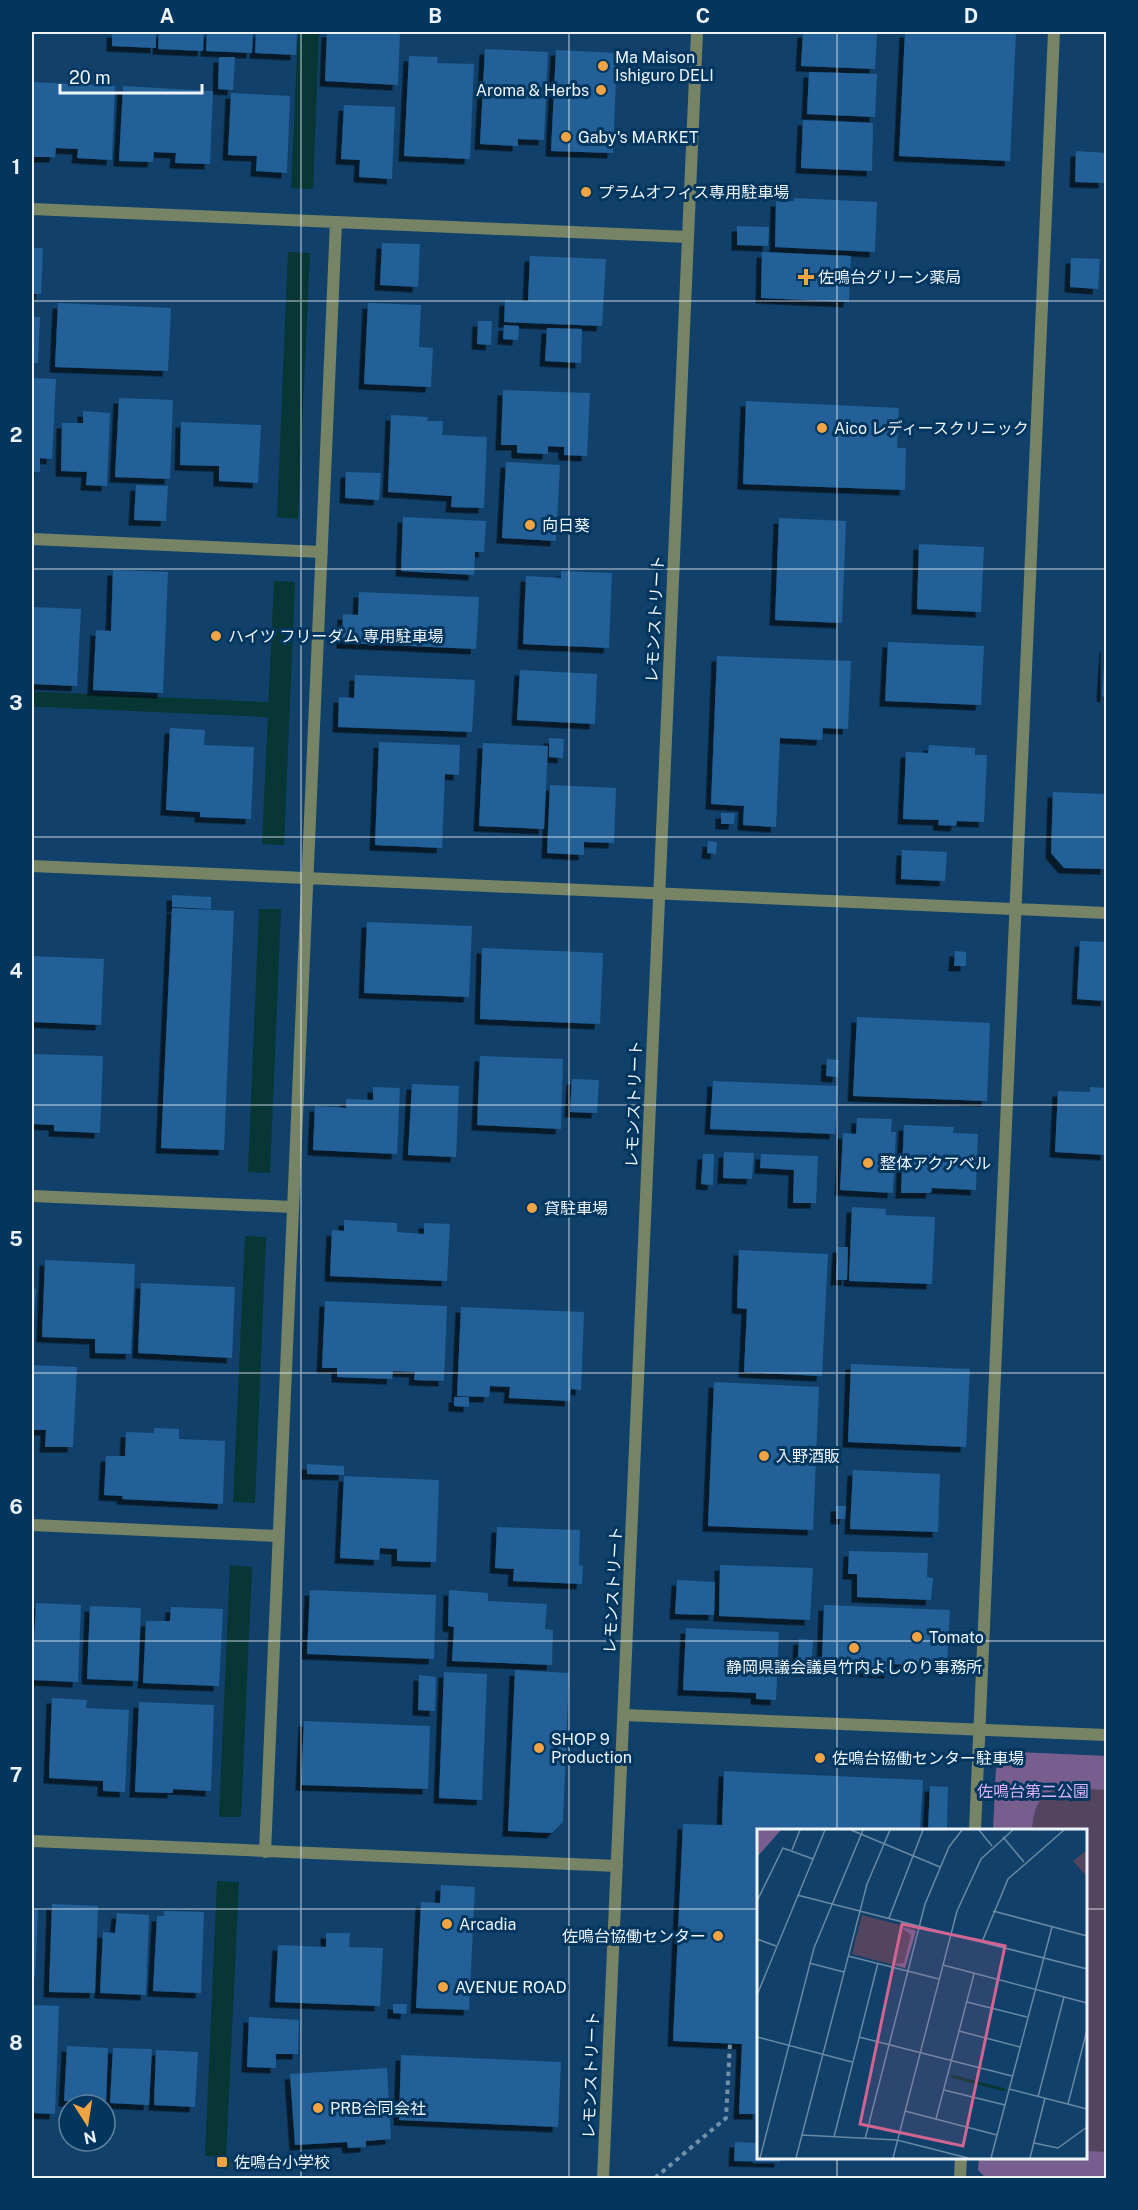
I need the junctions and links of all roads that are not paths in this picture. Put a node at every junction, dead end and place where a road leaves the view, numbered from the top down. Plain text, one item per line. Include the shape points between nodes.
1 (697, 32) edge
2 (1054, 32) edge
3 (32, 209) edge
4 (336, 222) junction
5 (688, 237) junction
6 (32, 539) edge
7 (322, 552) junction
8 (32, 867) edge
9 (307, 878) junction
10 (659, 894) junction
11 (1016, 909) junction
12 (1107, 912) edge
13 (32, 1196) edge
14 (293, 1207) junction
15 (32, 1525) edge
16 (279, 1536) junction
17 (624, 1715) junction
18 (980, 1730) junction
19 (1107, 1735) edge
20 (975, 1829) edge
21 (32, 1842) edge
22 (265, 1852) junction
23 (617, 1866) junction
24 (961, 2159) edge
25 (603, 2178) edge
26 (960, 2178) edge

1 - 5 street, レモンストリート
2 - 11 street
3 - 4 street
4 - 5 street
4 - 7 street
5 - 10 street, レモンストリート
6 - 7 street
7 - 9 street
8 - 9 street
9 - 10 street
9 - 14 street
10 - 11 street
10 - 17 street, レモンストリート
11 - 12 street
11 - 18 street
13 - 14 street
14 - 16 street
15 - 16 street
16 - 22 street
17 - 18 street
17 - 23 street, レモンストリート
18 - 19 street
18 - 20 street
21 - 22 street
22 - 23 street
23 - 25 street, レモンストリート
24 - 26 street

